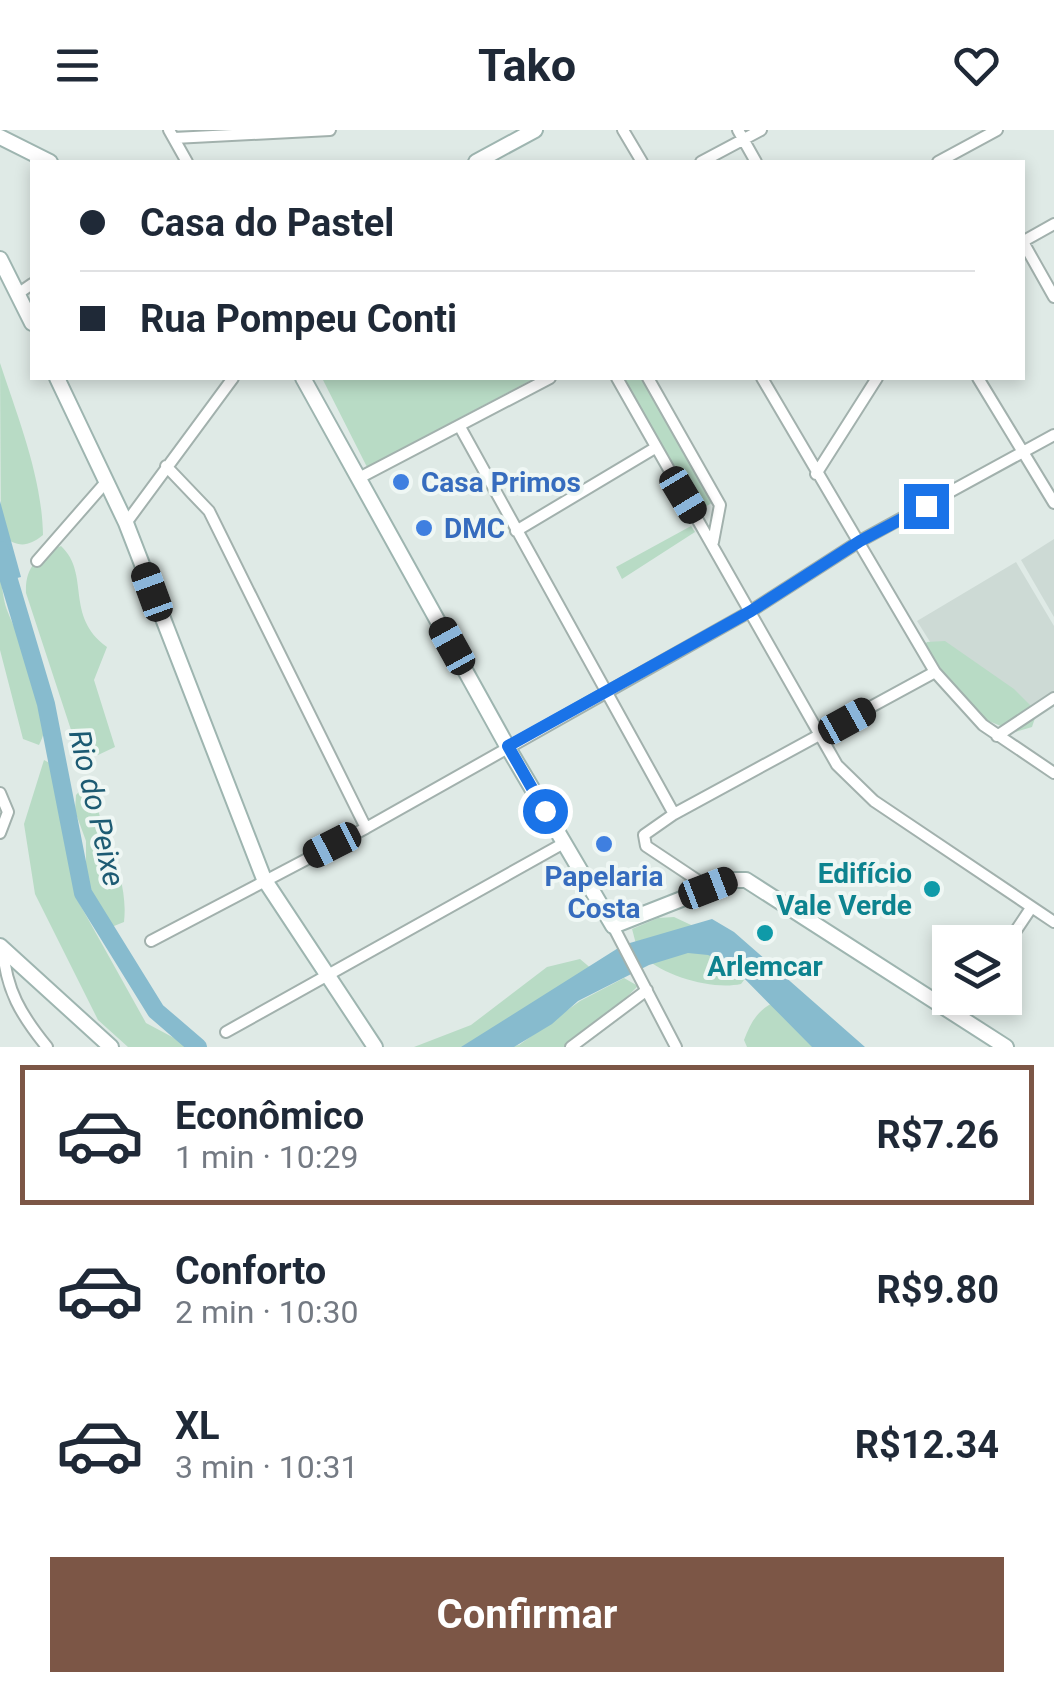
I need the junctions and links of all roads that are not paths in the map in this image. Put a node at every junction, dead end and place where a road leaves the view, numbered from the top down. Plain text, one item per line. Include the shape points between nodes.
1 (330, 130) edge
2 (535, 130) edge
3 (623, 130) edge
4 (761, 130) edge
5 (997, 130) edge
6 (172, 134) edge
7 (741, 135) edge
8 (0, 137) edge
9 (46, 160) edge
10 (186, 160) edge
11 (480, 160) edge
12 (641, 160) edge
13 (704, 160) edge
14 (755, 160) edge
15 (942, 160) edge
16 (1054, 224) edge
17 (1025, 241) edge
18 (1025, 246) edge
19 (0, 259) edge
20 (26, 289) edge
21 (1054, 297) edge
22 (58, 380) edge
23 (230, 380) edge
24 (304, 380) edge
25 (546, 380) edge
26 (618, 380) edge
27 (649, 380) edge
28 (763, 380) edge
29 (876, 380) edge
30 (979, 380) edge
31 (460, 427) junction
32 (1054, 435) edge
33 (656, 448) junction
34 (1023, 452) junction
35 (166, 466) junction
36 (816, 474) junction
37 (359, 478) junction
38 (106, 482) junction
39 (1054, 503) edge
40 (126, 523) junction
41 (516, 531) junction
42 (709, 538) junction
43 (860, 541) junction
44 (37, 561) dead end
45 (751, 611) junction
46 (935, 672) junction
47 (607, 692) junction
48 (1054, 698) edge
49 (997, 736) junction
50 (818, 738) junction
51 (508, 746) junction
52 (1054, 774) edge
53 (1, 797) edge
54 (674, 814) junction
55 (366, 828) junction
56 (3, 831) edge
57 (564, 843) junction
58 (264, 879) junction
59 (708, 888) junction
60 (1031, 908) junction
61 (1054, 922) edge
62 (1020, 925) edge
63 (615, 930) junction
64 (151, 942) dead end
65 (2, 948) edge
66 (326, 977) junction
67 (646, 988) junction
68 (959, 1016) joint
69 (226, 1032) dead end
70 (46, 1047) edge
71 (111, 1047) edge
72 (375, 1047) edge
73 (571, 1047) edge
74 (676, 1047) edge
75 (1006, 1047) edge

1 - 6 street
2 - 11 street
3 - 12 street
4 - 7 street
5 - 15 street
6 - 10 street
7 - 13 street
7 - 14 street
8 - 9 street
16 - 17 street
18 - 21 street
19 - 20 street
22 - 38 street
23 - 35 street
24 - 37 street
25 - 31 street
26 - 33 street
27 - 42 street via 720,505 719,525
28 - 36 street
29 - 36 street
30 - 34 street
31 - 37 street
31 - 41 street
32 - 34 street
33 - 41 street
33 - 42 street
34 - 39 street
34 - 43 street
35 - 40 street
35 - 55 street via 208,511
36 - 43 street
37 - 51 street
38 - 40 street
38 - 44 street
40 - 58 street
41 - 47 street
42 - 45 street
43 - 45 street
43 - 46 street
45 - 47 street
45 - 50 street
46 - 49 street
46 - 50 street
47 - 51 street
47 - 54 street
48 - 49 street
49 - 52 street
50 - 54 street
50 - 60 street via 874,802
51 - 55 street
51 - 57 street
53 - 56 street via 8,812
54 - 59 street via 649,830 646,846
55 - 58 street
57 - 63 street
57 - 66 street
58 - 64 street
58 - 66 street
59 - 63 street
59 - 68 street via 746,880 767,890
60 - 61 street
60 - 62 street
63 - 67 street
65 - 70 street via 8,987
65 - 71 street
66 - 69 street
66 - 72 street
67 - 73 street
67 - 74 street
68 - 75 street

